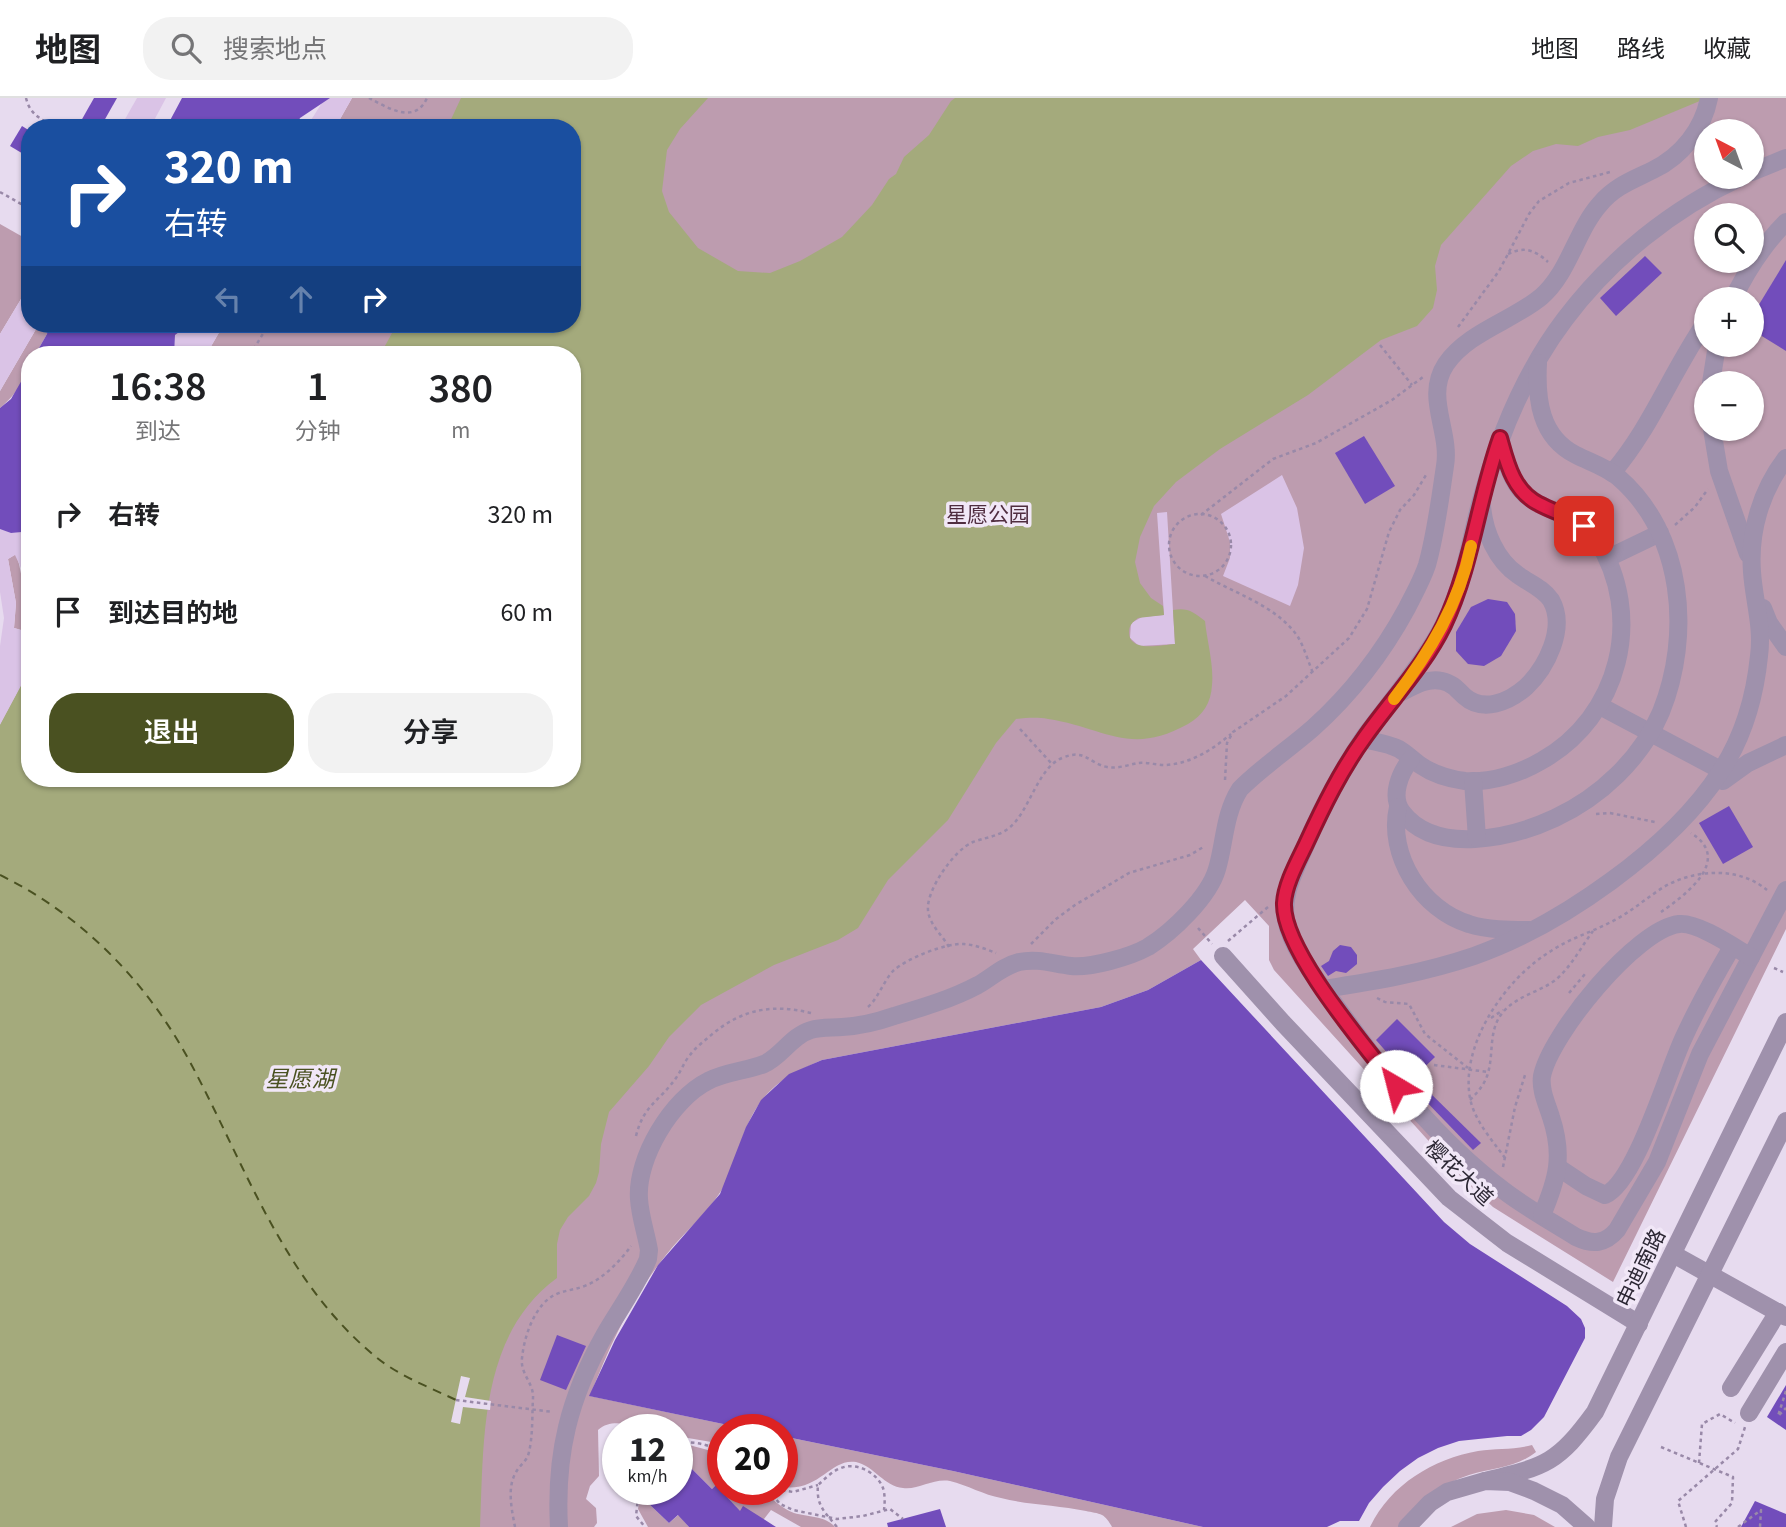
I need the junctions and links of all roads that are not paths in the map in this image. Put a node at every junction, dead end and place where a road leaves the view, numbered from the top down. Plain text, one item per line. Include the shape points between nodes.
1 (1709, 98) edge
2 (1786, 158) edge
3 (1764, 167) edge
4 (1719, 189) edge
5 (1786, 222) edge
6 (1744, 275) junction
7 (1734, 287) edge
8 (1738, 287) edge
9 (1694, 339) edge
10 (1538, 360) junction
11 (1500, 438) junction
12 (1714, 441) edge
13 (1786, 458) edge
14 (1612, 473) junction
15 (1481, 500) junction
16 (1660, 533) junction
17 (1608, 558) junction
18 (1752, 572) junction
19 (1786, 647) edge
20 (1396, 696) junction
21 (1600, 706) junction
22 (1650, 734) junction
23 (1363, 739) junction
24 (1786, 745) edge
25 (1411, 759) junction
26 (1726, 772) junction
27 (1473, 781) junction
28 (1398, 807) junction
29 (1476, 838) junction
30 (1783, 896) edge
31 (1532, 930) junction
32 (1732, 947) junction
33 (1223, 956) road end
34 (1751, 957) junction
35 (1324, 989) junction
36 (1786, 1022) edge
37 (1786, 1121) edge
38 (1559, 1168) junction
39 (1542, 1215) junction
40 (1673, 1254) junction
41 (1711, 1273) junction
42 (1782, 1314) edge
43 (1639, 1324) junction
44 (1786, 1352) edge
45 (1731, 1388) dead end
46 (1747, 1421) road end
47 (1485, 1481) junction
48 (559, 1527) edge
49 (1407, 1527) edge
50 (1587, 1527) edge
51 (1603, 1527) edge

1 - 48 street via 1702,122 1686,146 1665,163 1615,189 1591,214 1544,294 1471,341 1446,365 1436,396 1446,435 1446,460 1433,541 1415,593 1353,689 1240,789 1231,802 1212,883 1185,915 1146,948 1129,955 1089,965 1019,962 962,992 873,1023 808,1031 768,1062 697,1088 667,1119 648,1154 638,1197 648,1259 592,1357 568,1418 561,1456
2 - 3 street
4 - 10 street via 1679,211 1604,273 1565,318
5 - 6 street
6 - 7 street
6 - 8 street
9 - 14 street via 1631,452
10 - 11 street
10 - 14 street via 1538,403 1552,435 1573,454
11 - 15 street
11 - 17 street via 1519,488 1537,503 1584,526
12 - 18 street via 1719,471
13 - 18 street via 1763,497 1754,526
14 - 16 street via 1649,511
15 - 20 street via 1458,593 1432,646
15 - 20 street via 1488,533 1499,554 1515,573 1540,588 1554,607 1549,653 1539,673 1508,700 1493,704 1472,701 1440,681 1417,684
16 - 17 street
16 - 22 street via 1678,596 1679,621 1670,679
17 - 21 street via 1621,604 1622,631 1619,659
18 - 19 street via 1769,623
18 - 26 street via 1760,618 1759,657 1745,723
20 - 23 street
21 - 22 street
21 - 27 street via 1553,755 1509,775
22 - 26 street
22 - 29 street via 1613,779 1583,802 1521,831
23 - 25 street via 1388,744
23 - 35 street via 1330,793 1284,902 1290,934
24 - 26 street
25 - 27 street via 1432,773
25 - 28 street via 1399,780
26 - 31 street via 1614,878
27 - 29 street
28 - 29 street via 1426,833 1440,838
28 - 31 street via 1402,861 1431,902 1468,924
30 - 34 street
31 - 35 street via 1449,964
32 - 34 street
32 - 38 street via 1684,1038 1618,1186 1605,1195
32 - 38 street via 1692,925 1672,926 1625,957 1586,1000 1542,1075
33 - 43 street, 樱花大道 via 1449,1198 1507,1243
34 - 39 street via 1700,1054 1657,1162 1617,1230 1601,1242 1584,1241
35 - 39 street via 1428,1122 1504,1191
36 - 40 street, 申迪南路
37 - 41 street
38 - 39 street
40 - 41 street
40 - 43 street, 申迪南路
41 - 42 street
41 - 51 street via 1619,1457 1605,1499
42 - 45 street
43 - 47 street, 申迪南路 via 1595,1412 1562,1452 1535,1468
44 - 46 street
47 - 49 street, 申迪南路 via 1447,1492
47 - 50 street via 1510,1482 1534,1491 1562,1505

